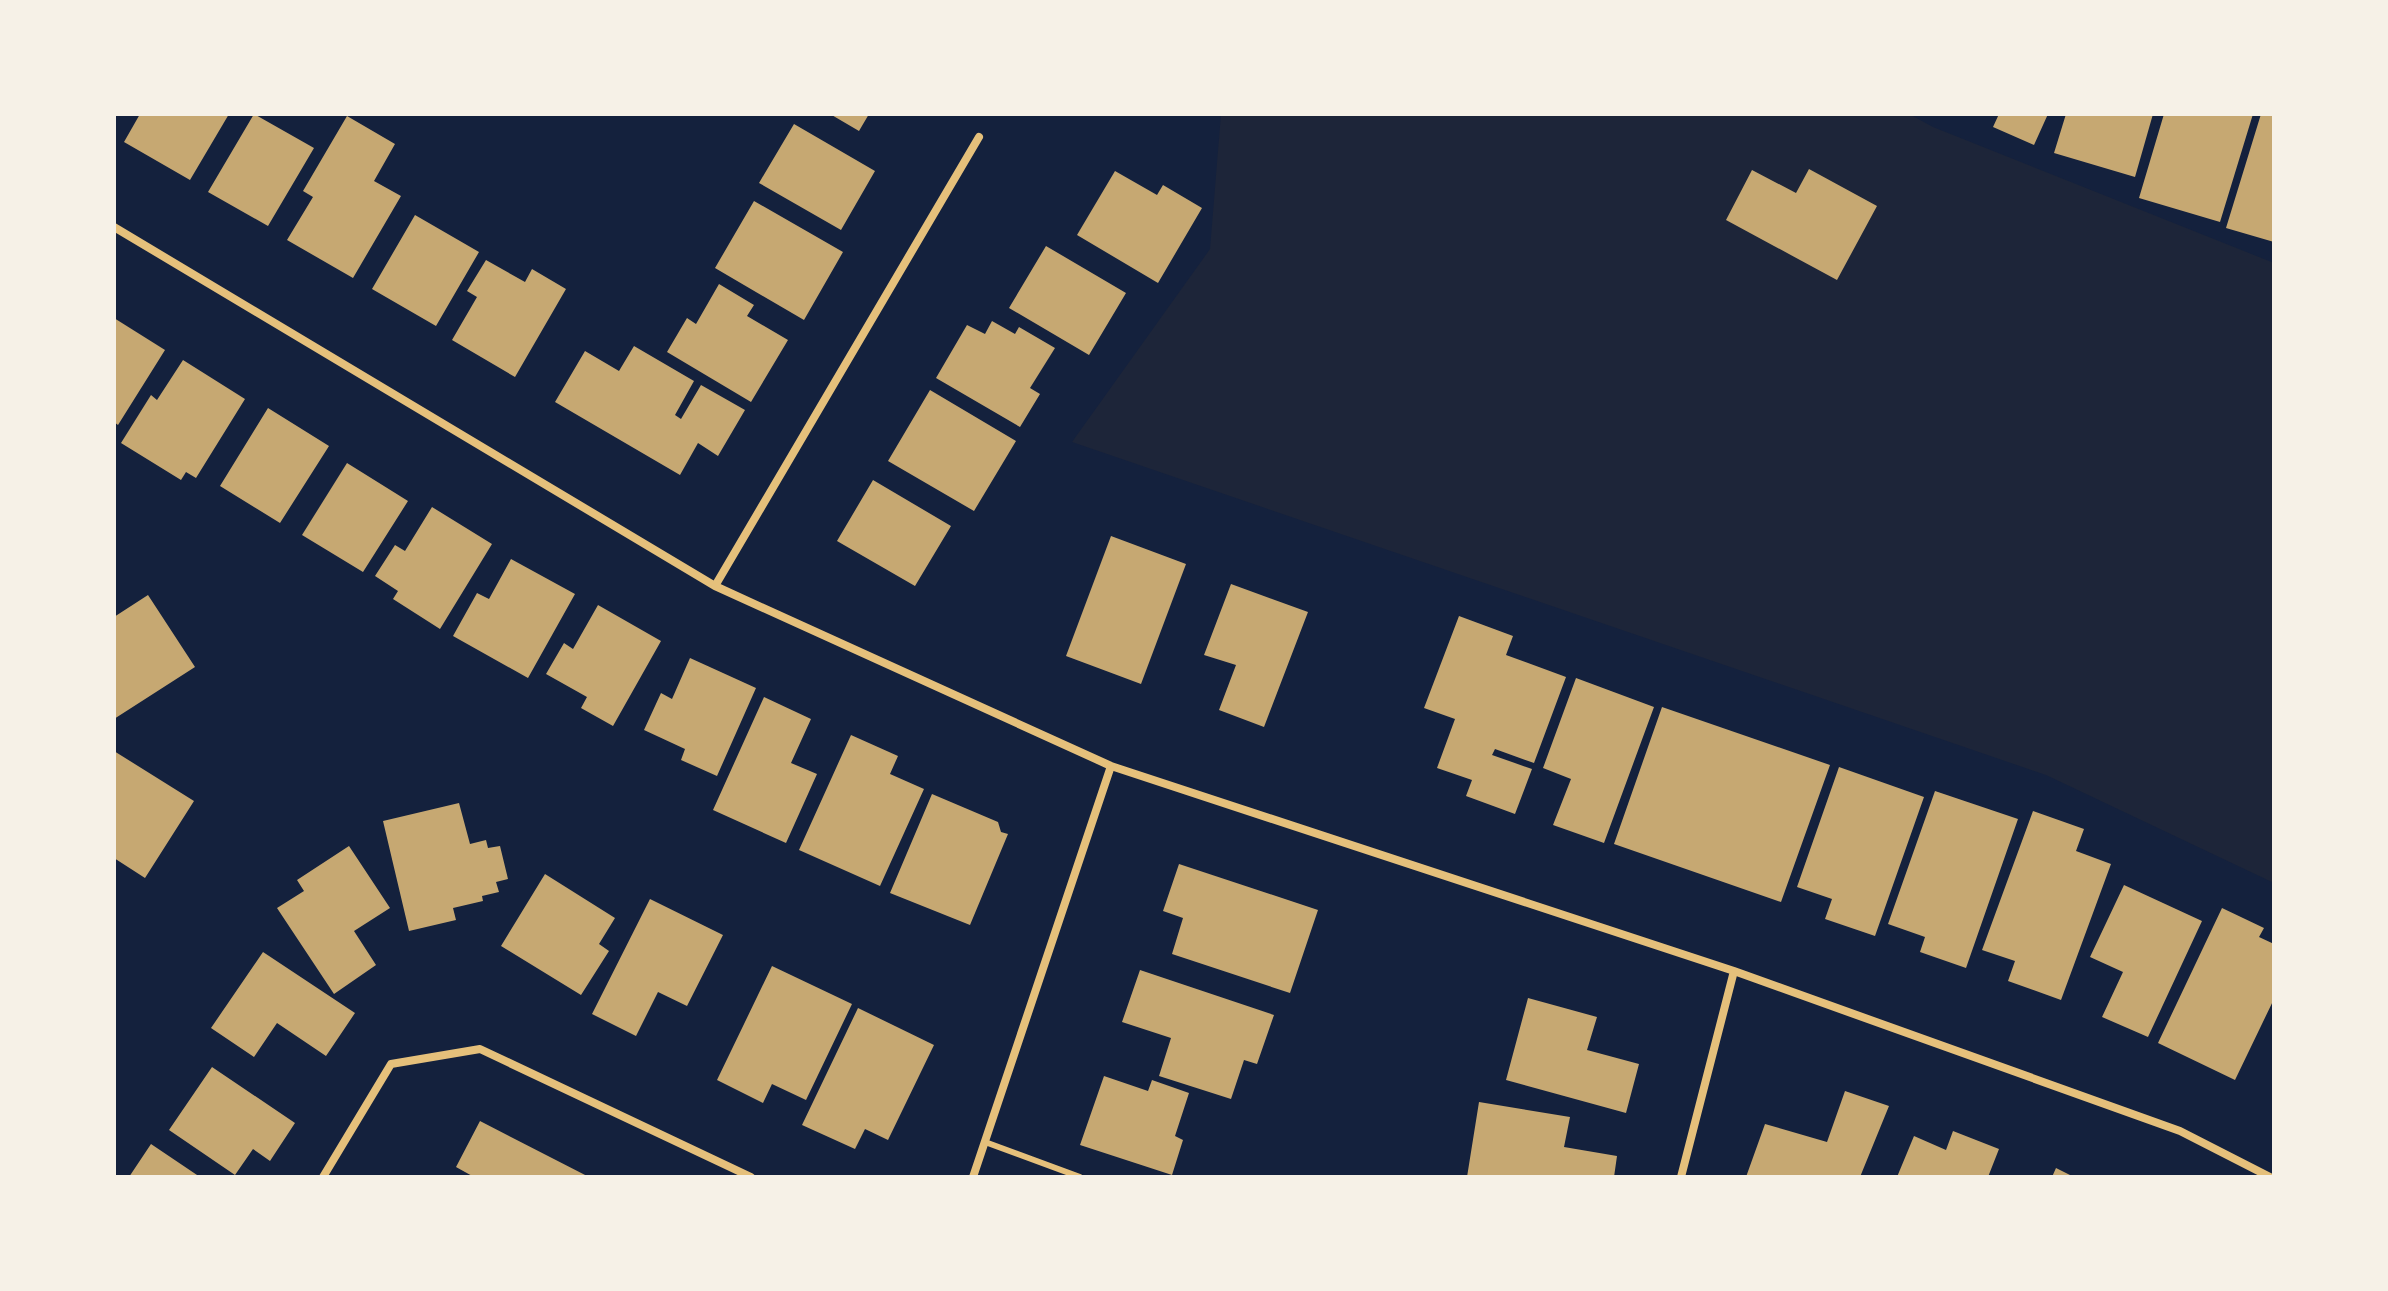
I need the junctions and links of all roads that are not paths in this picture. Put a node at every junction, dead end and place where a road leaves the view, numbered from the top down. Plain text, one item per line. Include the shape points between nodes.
1 (979, 137) dead end
2 (114, 227) edge
3 (715, 586) junction
4 (1111, 766) junction
5 (1734, 971) junction
6 (985, 1142) junction
7 (323, 1177) edge
8 (751, 1177) edge
9 (973, 1177) edge
10 (1080, 1177) edge
11 (1681, 1177) edge
12 (2270, 1177) edge

1 - 3 street
2 - 3 street
3 - 4 street
4 - 5 street
4 - 6 street
5 - 11 street
5 - 12 street via 2180,1131
6 - 9 street
6 - 10 lane
7 - 8 street via 391,1064 480,1049

